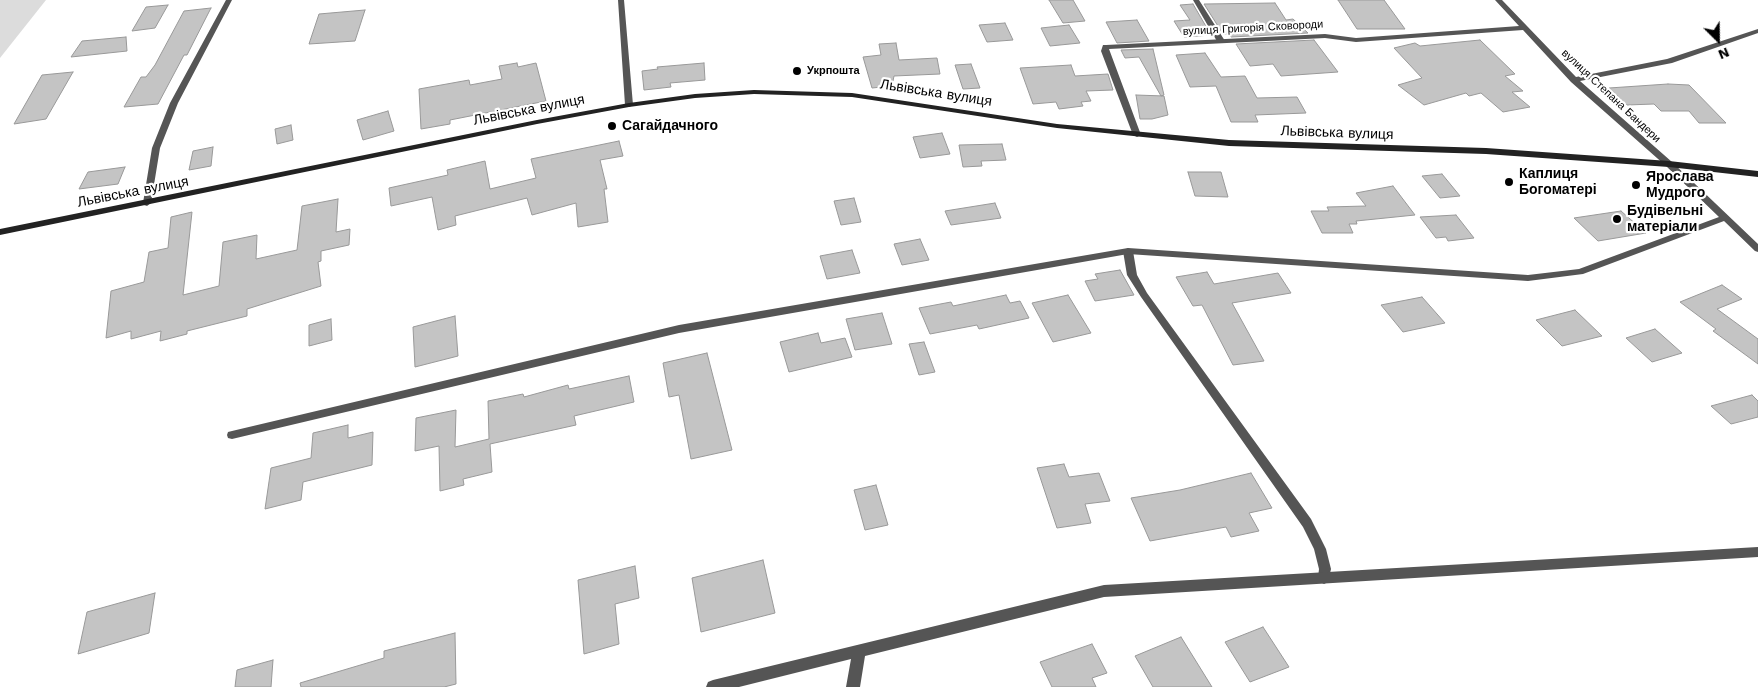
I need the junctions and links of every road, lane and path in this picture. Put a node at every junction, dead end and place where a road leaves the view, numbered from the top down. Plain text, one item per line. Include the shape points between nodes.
1 (229, 0) edge
2 (621, 0) edge
3 (1196, 0) edge
4 (1498, 0) edge
5 (1524, 28) junction
6 (1758, 31) edge
7 (1221, 40) junction
8 (1574, 80) junction
9 (629, 105) junction
10 (1137, 135) junction
11 (1668, 164) junction
12 (1758, 174) edge
13 (147, 203) junction
14 (1724, 218) junction
15 (0, 232) edge
16 (1758, 249) edge
17 (1128, 251) junction
18 (232, 436) dead end
19 (1758, 552) edge
20 (1324, 578) junction
21 (859, 651) junction
22 (713, 687) edge
23 (853, 687) edge

1 - 13 street via 174,102 156,148
2 - 9 street
3 - 7 street
4 - 5 street, вулиця Степана Бандери
5 - 7 street, вулиця Григорія Сковороди via 1356,40 1326,36
5 - 8 street, вулиця Степана Бандери
6 - 8 street via 1669,62
7 - 10 street, вулиця Григорія Сковороди via 1106,47
8 - 11 street, вулиця Степана Бандери
9 - 10 main road, Львівська вулиця via 754,92 852,95
9 - 13 main road, Львівська вулиця
10 - 11 main road, Львівська вулиця via 1229,143 1486,151
11 - 12 main road, Львівська вулиця
11 - 14 street, вулиця Степана Бандери
13 - 15 main road, Львівська вулиця
14 - 16 street, вулиця Степана Бандери
14 - 17 street via 1580,272 1528,278
17 - 18 street via 679,329
17 - 20 street via 1132,275 1144,295 1307,523 1320,549
19 - 20 street
20 - 21 street via 1104,591
21 - 22 street
21 - 23 street

